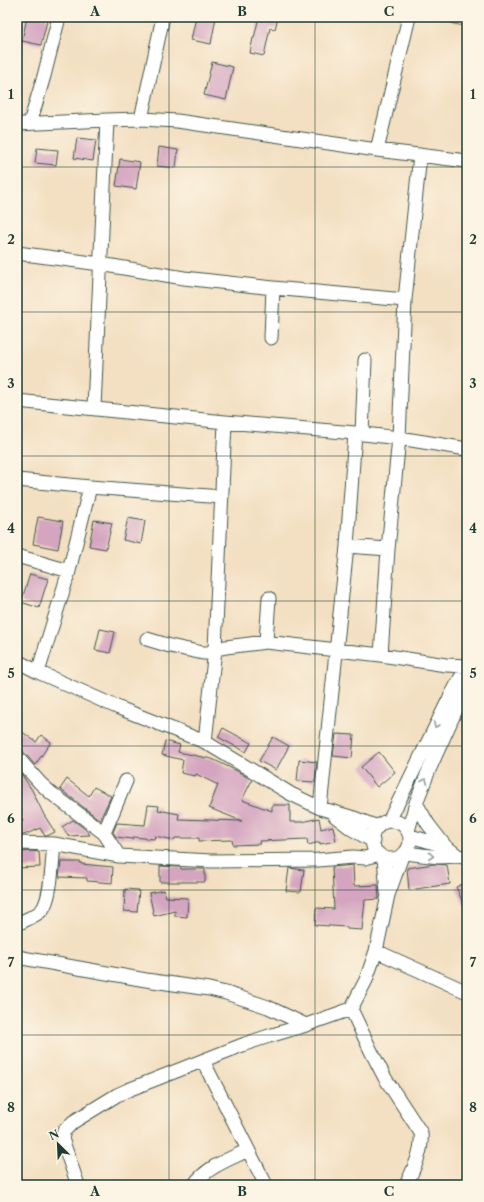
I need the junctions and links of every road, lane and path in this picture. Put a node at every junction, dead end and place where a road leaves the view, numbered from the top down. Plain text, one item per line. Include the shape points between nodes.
1 (59, 17) edge
2 (163, 17) edge
3 (409, 17) edge
4 (456, 17) edge
5 (467, 19) edge
6 (141, 119) junction
7 (107, 120) junction
8 (23, 124) edge
9 (377, 150) junction
10 (420, 155) junction
11 (467, 161) edge
12 (17, 253) edge
13 (100, 264) junction
14 (273, 288) junction
15 (405, 300) junction
16 (271, 338) dead end
17 (365, 360) dead end
18 (17, 401) edge
19 (94, 408) junction
20 (225, 422) junction
21 (358, 434) junction
22 (399, 438) junction
23 (467, 449) edge
24 (17, 480) edge
25 (90, 487) junction
26 (222, 497) junction
27 (347, 546) junction
28 (388, 549) junction
29 (17, 556) edge
30 (69, 571) junction
31 (269, 598) dead end
32 (147, 639) dead end
33 (266, 642) junction
34 (214, 649) junction
35 (337, 651) junction
36 (381, 655) junction
37 (17, 661) edge
38 (467, 666) edge
39 (38, 672) junction
40 (467, 688) edge
41 (454, 701) junction
42 (205, 742) junction
43 (17, 757) edge
44 (126, 781) dead end
45 (416, 803) junction
46 (324, 810) junction
47 (383, 824) junction
48 (104, 833) junction
49 (409, 834) junction
50 (17, 843) edge
51 (54, 844) junction
52 (445, 846) junction
53 (377, 849) junction
54 (403, 854) junction
55 (119, 856) junction
56 (462, 857) edge
57 (388, 895) junction
58 (17, 924) edge
59 (376, 951) junction
60 (17, 957) edge
61 (467, 992) edge
62 (351, 1009) junction
63 (306, 1025) junction
64 (203, 1061) junction
65 (248, 1150) junction
66 (78, 1185) edge
67 (194, 1185) edge
68 (266, 1185) edge
69 (406, 1185) edge

1 - 8 street via 44,76
2 - 6 street
3 - 9 street
4 - 5 street
6 - 7 street
6 - 9 street via 177,121
7 - 8 street
7 - 13 street
9 - 10 street
10 - 11 street
10 - 15 street
12 - 13 street
13 - 14 street via 184,278
13 - 19 street
14 - 15 street
14 - 16 street
15 - 22 street
17 - 21 street
18 - 19 street
19 - 20 street
20 - 21 street
20 - 26 street
21 - 22 street
21 - 27 street
22 - 23 street
22 - 28 street
24 - 25 street
25 - 26 street
25 - 30 street
26 - 34 street
27 - 28 street
27 - 35 street
28 - 36 street
29 - 30 street
30 - 39 street
31 - 33 street
32 - 34 street via 204,653
33 - 34 street
33 - 35 street
34 - 42 street
35 - 36 street
35 - 46 street
36 - 38 street
37 - 39 street
38 - 41 street
39 - 42 street
40 - 41 street
45 -> 41 street
41 -> 47 street
42 - 46 street via 291,794
43 - 48 street via 51,793
44 - 48 street
45 - 49 street
45 - 52 street
46 - 47 street
46 - 53 street
47 - 49 street via 395,821
47 - 53 street via 374,832
48 - 55 street
49 - 52 street
49 - 54 street via 410,842
50 - 51 street
51 - 55 street
51 - 58 street via 46,902 34,916
52 - 56 street
53 - 54 street via 390,859
53 - 55 street via 353,857 318,860 211,861
53 - 57 street
54 -> 56 street
54 - 57 street
57 - 59 street
59 - 61 street
59 - 62 street via 366,980
60 - 63 street via 209,989 268,1007
62 - 63 street
62 - 69 street via 385,1078 421,1132 422,1142 418,1158
63 - 64 street
64 - 65 street
64 - 66 street via 117,1095 67,1127 62,1139
65 - 67 street via 209,1170
65 - 68 street

